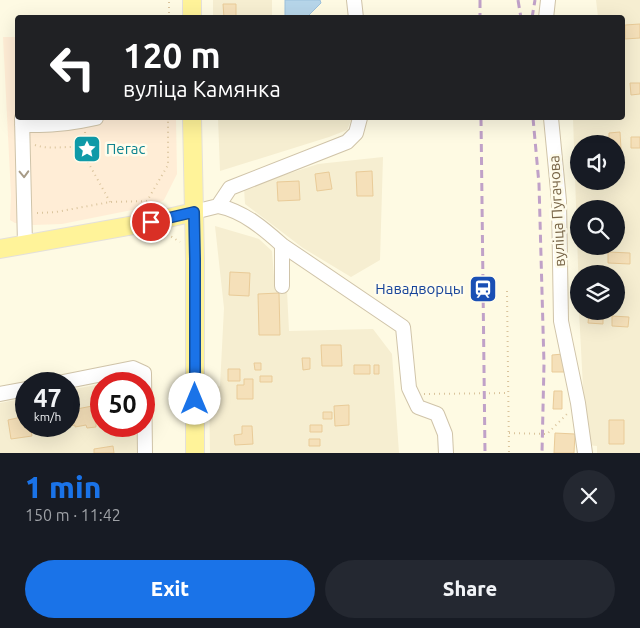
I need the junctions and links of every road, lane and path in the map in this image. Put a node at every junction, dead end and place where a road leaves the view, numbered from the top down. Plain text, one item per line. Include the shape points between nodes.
1 (169, 0) edge
2 (192, 0) edge
3 (354, 0) edge
4 (548, 0) edge
5 (169, 15) edge
6 (192, 15) edge
7 (356, 15) edge
8 (546, 15) edge
9 (168, 120) edge
10 (192, 120) edge
11 (359, 120) edge
12 (552, 120) edge
13 (22, 121) edge
14 (82, 124) edge
15 (86, 142) junction
16 (22, 144) junction
17 (80, 147) junction
18 (84, 155) junction
19 (110, 202) junction
20 (218, 206) junction
21 (25, 210) junction
22 (194, 212) junction
23 (25, 244) junction
24 (282, 245) junction
25 (0, 249) edge
26 (282, 286) dead end
27 (507, 291) dead end
28 (80, 378) edge
29 (15, 391) edge
30 (508, 393) junction
31 (0, 394) edge
32 (412, 394) junction
33 (578, 403) junction
34 (509, 433) junction
35 (145, 453) edge
36 (195, 453) edge
37 (446, 453) edge
38 (509, 453) edge
39 (585, 453) edge

1 - 5 path
2 - 6 main road
3 - 7 street
4 - 8 street
9 - 19 path via 168,165 147,201
10 - 22 main road
11 - 20 street via 356,133 347,142 230,188
12 - 33 street, вуліца Пугачова via 559,201 562,321
13 - 14 street via 44,125
13 - 16 street
14 - 15 path
15 - 17 path
15 - 18 path via 91,149
16 - 17 path via 42,148
16 -> 21 street
17 - 18 path
18 - 19 path
19 - 21 path via 56,212
20 - 22 street
20 - 24 street via 241,214
21 - 23 street
22 - 23 main road
22 - 36 main road
23 - 25 main road
24 - 26 street
24 - 32 street via 403,327
27 - 30 path
28 - 35 street via 133,368 144,373
29 - 31 street
30 - 32 path
30 - 34 path
32 - 37 street via 418,407 437,414 445,434
33 - 34 path via 547,434
33 - 39 street, вуліца Пугачова
34 - 38 path

